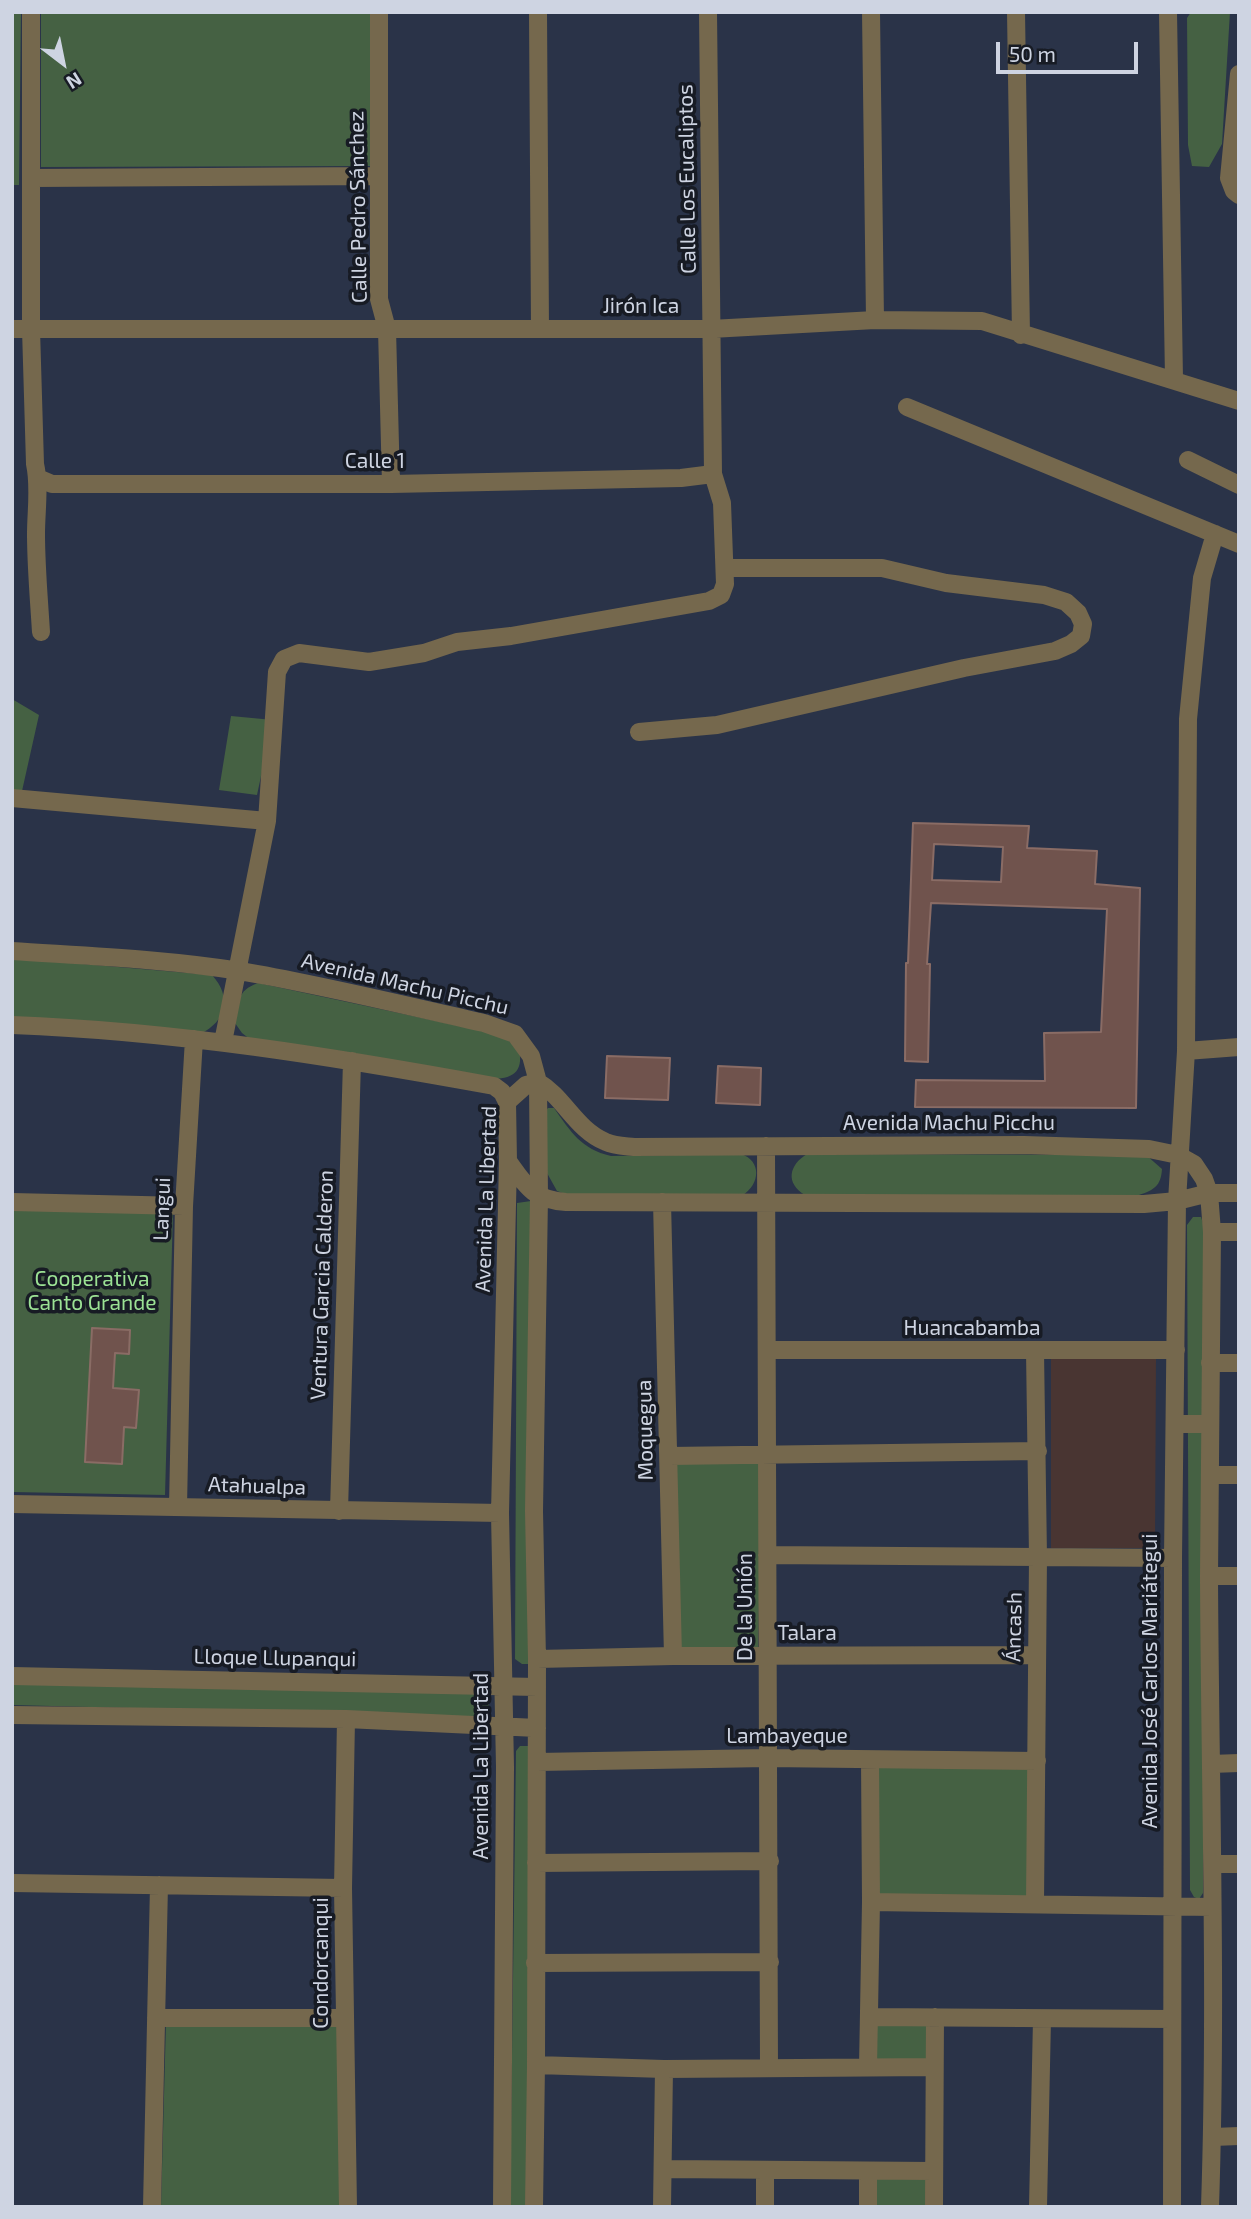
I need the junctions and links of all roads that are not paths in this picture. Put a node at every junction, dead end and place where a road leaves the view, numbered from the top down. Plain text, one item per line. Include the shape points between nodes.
1 (31, 12) edge
2 (379, 12) edge
3 (538, 12) edge
4 (708, 12) edge
5 (871, 12) edge
6 (1016, 12) edge
7 (1168, 12) edge
8 (1239, 74) edge
9 (378, 176) junction
10 (33, 178) junction
11 (1239, 194) edge
12 (875, 320) junction
13 (12, 329) edge
14 (31, 329) junction
15 (387, 329) junction
16 (540, 329) junction
17 (711, 329) junction
18 (1021, 335) junction
19 (1174, 379) junction
20 (1239, 401) edge
21 (907, 407) dead end
22 (1188, 460) dead end
23 (712, 474) junction
24 (38, 478) junction
25 (391, 484) junction
26 (1239, 485) edge
27 (1214, 534) junction
28 (1239, 544) edge
29 (725, 568) junction
30 (41, 632) dead end
31 (639, 732) dead end
32 (12, 798) edge
33 (267, 821) junction
34 (12, 951) edge
35 (237, 970) junction
36 (12, 1025) edge
37 (194, 1039) junction
38 (223, 1042) junction
39 (1239, 1047) edge
40 (1186, 1051) junction
41 (352, 1061) junction
42 (538, 1082) junction
43 (507, 1102) junction
44 (766, 1146) junction
45 (1178, 1155) junction
46 (508, 1161) junction
47 (1209, 1193) junction
48 (1239, 1193) edge
49 (540, 1198) junction
50 (12, 1202) edge
51 (662, 1202) junction
52 (765, 1202) junction
53 (1177, 1202) junction
54 (184, 1206) junction
55 (1212, 1232) junction
56 (1239, 1232) edge
57 (767, 1350) junction
58 (1176, 1350) junction
59 (1035, 1351) junction
60 (1210, 1363) junction
61 (1239, 1363) edge
62 (1175, 1424) junction
63 (1210, 1424) junction
64 (1038, 1451) junction
65 (765, 1454) junction
66 (669, 1456) junction
67 (1210, 1475) junction
68 (1239, 1475) edge
69 (12, 1504) edge
70 (178, 1507) junction
71 (339, 1511) junction
72 (500, 1513) junction
73 (767, 1555) junction
74 (1038, 1558) junction
75 (1173, 1558) junction
76 (1209, 1576) junction
77 (1239, 1576) edge
78 (673, 1656) junction
79 (768, 1656) junction
80 (1036, 1656) junction
81 (537, 1659) junction
82 (12, 1675) edge
83 (504, 1686) junction
84 (537, 1687) junction
85 (12, 1715) edge
86 (346, 1720) junction
87 (504, 1727) junction
88 (537, 1728) junction
89 (767, 1758) junction
90 (870, 1760) junction
91 (1037, 1761) junction
92 (537, 1762) junction
93 (1239, 1763) edge
94 (1211, 1764) junction
95 (770, 1861) junction
96 (536, 1863) junction
97 (1213, 1864) junction
98 (1239, 1864) edge
99 (12, 1882) edge
100 (159, 1885) junction
101 (343, 1888) junction
102 (871, 1902) junction
103 (1035, 1903) junction
104 (1172, 1905) junction
105 (1212, 1907) junction
106 (769, 1962) junction
107 (535, 1963) junction
108 (869, 2017) junction
109 (935, 2017) junction
110 (156, 2018) junction
111 (344, 2018) junction
112 (1042, 2019) junction
113 (1172, 2019) junction
114 (536, 2065) junction
115 (769, 2067) junction
116 (868, 2067) junction
117 (934, 2067) junction
118 (664, 2069) junction
119 (1239, 2136) edge
120 (1213, 2137) junction
121 (663, 2169) junction
122 (765, 2171) junction
123 (868, 2171) junction
124 (934, 2171) junction
125 (152, 2207) edge
126 (348, 2207) edge
127 (502, 2207) edge
128 (534, 2207) edge
129 (662, 2207) edge
130 (765, 2207) edge
131 (868, 2207) edge
132 (934, 2207) edge
133 (1038, 2207) edge
134 (1172, 2207) edge
135 (1210, 2207) edge

1 - 10 street
2 - 9 street, Calle Pedro Sánchez
3 - 16 street
4 - 17 street, Calle Los Eucaliptos
5 - 12 street
6 - 18 street
7 - 19 street
8 - 11 street via 1229,178
9 - 10 street
9 - 15 street, Calle Pedro Sánchez via 379,299
10 - 14 street
12 - 17 street, Jirón Ica
12 - 18 street, Jirón Ica via 982,321
13 - 14 street, Jirón Ica
14 - 15 street, Jirón Ica
14 - 24 street
15 - 16 street, Jirón Ica
15 - 25 street, Calle Pedro Sánchez
16 - 17 street, Jirón Ica
17 - 23 street, Calle Los Eucaliptos
18 - 19 street, Jirón Ica
19 - 20 street, Jirón Ica
21 - 27 street
22 - 26 street
23 - 25 street, Calle 1
23 - 29 street, Calle Los Eucaliptos via 722,503
24 - 25 street, Calle 1 via 52,484
24 - 30 street via 36,568
27 - 28 street
27 - 40 street, Avenida José Carlos Mariátegui via 1202,578 1188,719
29 - 31 street via 882,568 946,583 1044,595 1078,613 1083,624 1081,636 1055,651 757,717
29 - 33 street, Calle Los Eucaliptos via 721,595 709,601 457,642 369,662 299,653 284,659 277,672
32 - 33 street
33 - 35 street
34 - 35 street, Avenida Machu Picchu
35 - 38 street
35 - 42 street, Avenida Machu Picchu via 502,1029 515,1034 531,1056
36 - 37 street
37 - 38 street
37 - 54 street, Langui
38 - 41 street
39 - 40 street
40 - 45 street, Avenida José Carlos Mariátegui
41 - 43 street via 494,1086
41 - 71 street, Ventura Garcia Calderon
42 - 43 street, Avenida La Libertad via 526,1085
42 - 44 street, Avenida Machu Picchu via 589,1133 607,1143
42 - 49 street
43 - 46 street, Avenida La Libertad
44 - 45 street, Avenida Machu Picchu via 1024,1145 1149,1149
44 - 52 street, De la Unión
45 - 47 street via 1194,1164
45 - 53 street, Avenida José Carlos Mariátegui
46 - 49 street
46 - 72 street, Avenida La Libertad
47 - 48 street
47 - 53 street
47 - 55 street
49 - 51 street
49 - 81 street via 534,1511
50 - 54 street
51 - 52 street
51 - 66 street, Moquegua
52 - 53 street
52 - 57 street, De la Unión
53 - 58 street, Avenida José Carlos Mariátegui
54 - 70 street, Langui
55 - 56 street
55 - 60 street
57 - 59 street, Huancabamba
57 - 65 street, De la Unión
58 - 59 street, Huancabamba
58 - 62 street, Avenida José Carlos Mariátegui
59 - 64 street, Áncash
60 - 61 street
60 - 63 street
62 - 63 street
62 - 75 street, Avenida José Carlos Mariátegui
63 - 67 street
64 - 65 street
64 - 74 street, Áncash
65 - 66 street
65 - 73 street, De la Unión
66 - 78 street, Moquegua
67 - 68 street
67 - 76 street
69 - 70 street, Atahualpa
70 - 71 street, Atahualpa
71 - 72 street, Atahualpa
72 - 83 street, Avenida La Libertad
73 - 74 street
73 - 79 street, De la Unión
74 - 75 street
74 - 80 street, Áncash
75 - 104 street, Avenida José Carlos Mariátegui
76 - 77 street
76 - 94 street
78 - 79 street, Talara
78 - 81 street, Talara
79 - 80 street, Talara
79 - 89 street, De la Unión
80 - 91 street, Áncash
81 - 84 street
82 - 83 street, Lloque Llupanqui
83 - 84 street, Lloque Llupanqui
83 - 87 street, Avenida La Libertad
84 - 88 street
85 - 86 street
86 - 87 street
86 - 101 street, Condorcanqui
87 - 88 street
87 - 127 street, Avenida La Libertad
88 - 92 street
89 - 90 street, Lambayeque
89 - 92 street, Lambayeque
89 - 95 street, De la Unión
90 - 91 street, Lambayeque
90 - 102 street
91 - 103 street, Áncash
92 - 96 street
93 - 94 street
94 - 97 street
95 - 96 street
95 - 106 street, De la Unión
96 - 107 street
97 - 98 street
97 - 105 street
99 - 100 street
100 - 101 street
100 - 110 street
101 - 111 street, Condorcanqui
102 - 103 street
102 - 108 street
103 - 104 street
104 - 105 street
104 - 113 street, Avenida José Carlos Mariátegui
105 - 120 street
106 - 107 street
106 - 115 street, De la Unión
107 - 114 street
108 - 109 street
108 - 116 street
109 - 112 street
109 - 117 street
110 - 111 street
110 - 125 street
111 - 126 street, Condorcanqui
112 - 113 street
112 - 133 street
113 - 134 street, Avenida José Carlos Mariátegui
114 - 118 street
114 - 128 street
115 - 116 street
115 - 118 street
116 - 117 street
117 - 124 street
118 - 121 street
119 - 120 street
120 - 135 street
121 - 122 street
121 - 129 street
122 - 123 street
122 - 130 street
123 - 124 street
123 - 131 street
124 - 132 street

